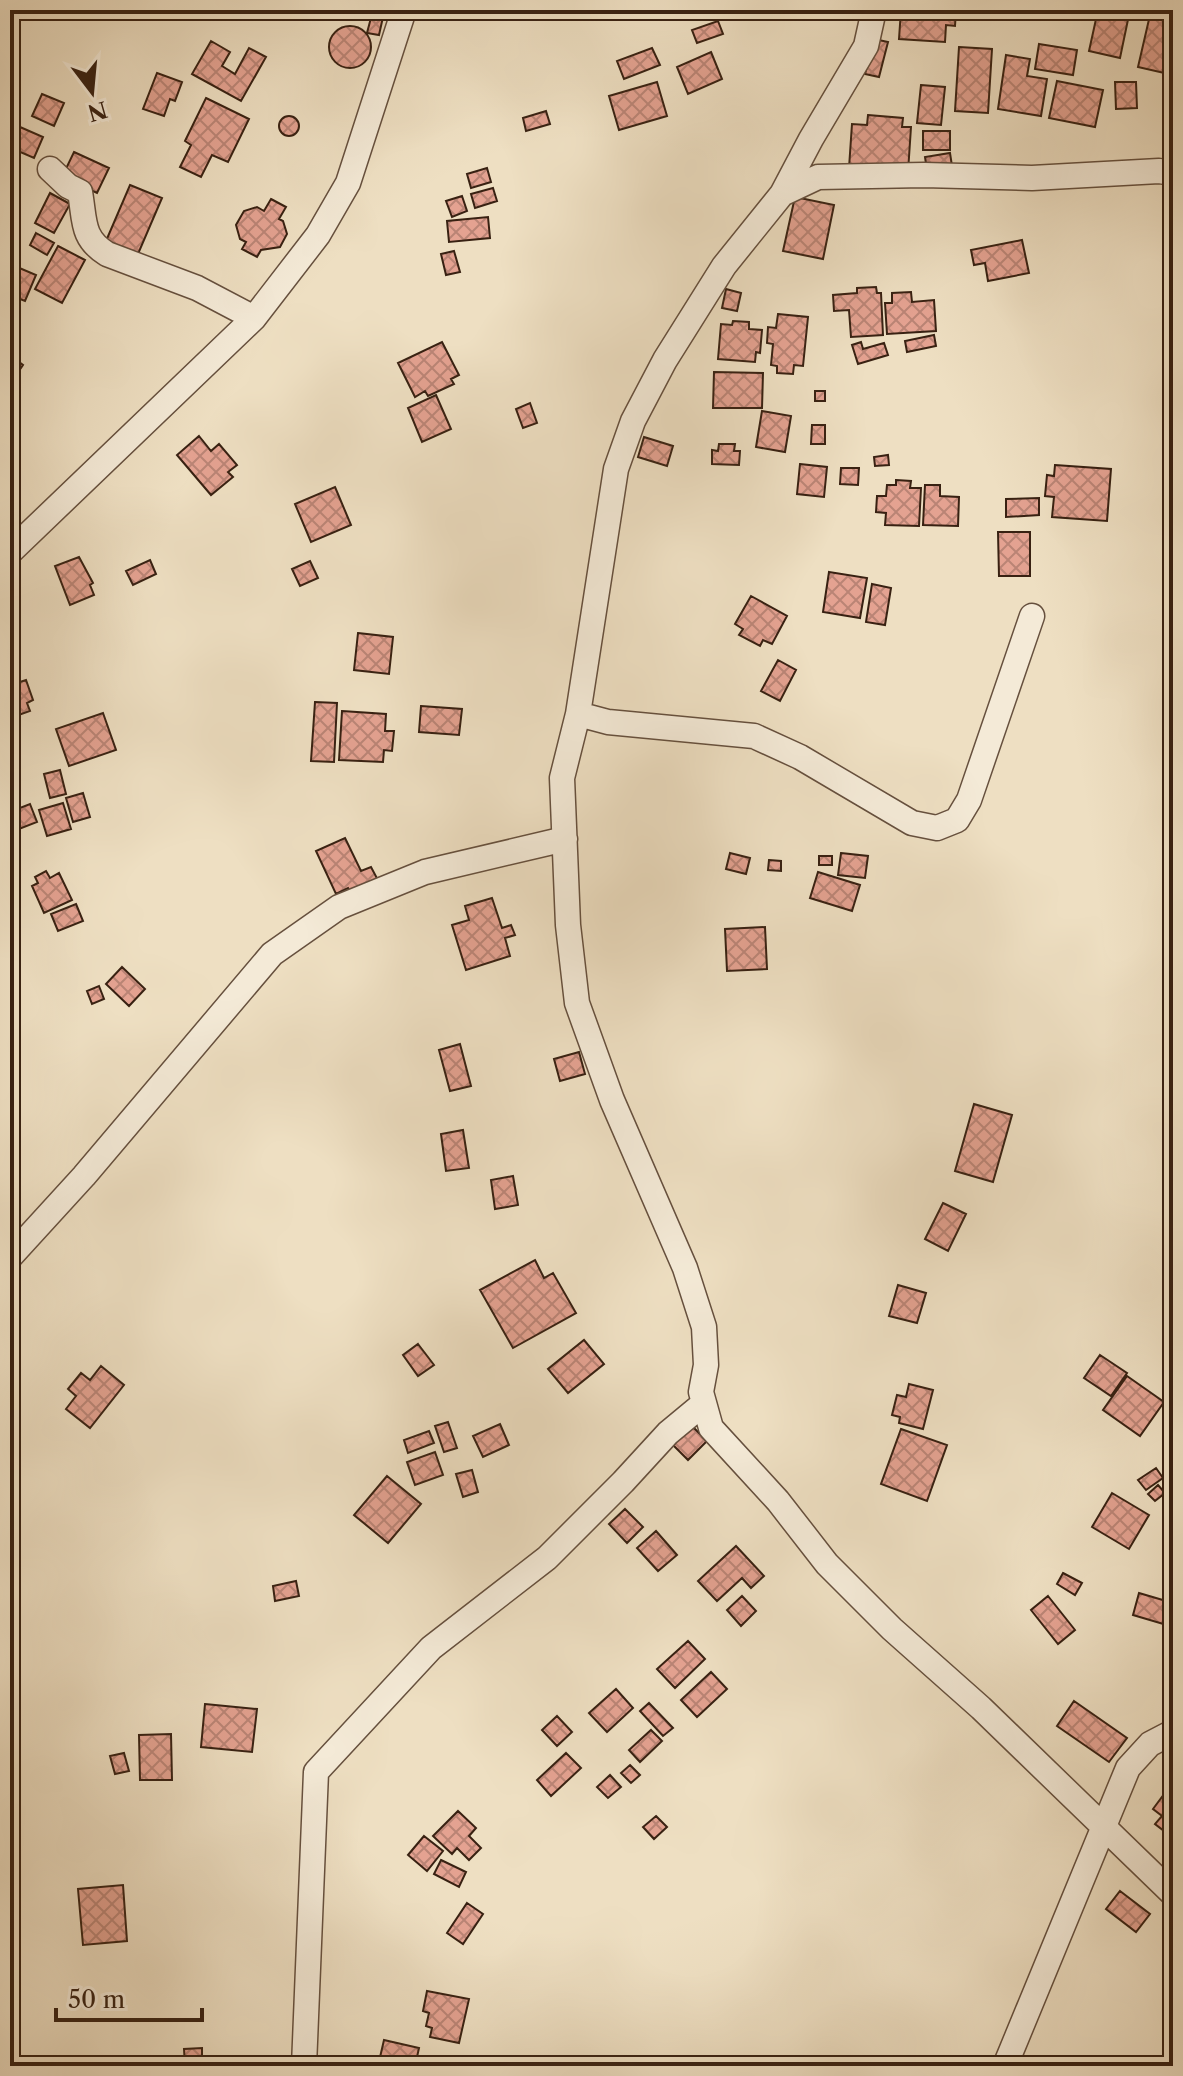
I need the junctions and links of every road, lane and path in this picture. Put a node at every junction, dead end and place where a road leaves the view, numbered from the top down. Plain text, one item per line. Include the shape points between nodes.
1 (404, 10) edge
2 (874, 10) edge
3 (50, 169) dead end
4 (1173, 173) edge
5 (782, 194) junction
6 (254, 318) junction
7 (10, 552) edge
8 (1032, 616) dead end
9 (578, 714) junction
10 (565, 839) junction
11 (10, 1257) edge
12 (703, 1404) junction
13 (1173, 1732) edge
14 (1102, 1827) junction
15 (1173, 1894) edge
16 (304, 2066) edge
17 (1005, 2066) edge

1 - 6 street via 348,183 318,235
2 - 5 street via 866,46
3 - 6 street via 80,192 88,238 95,246
4 - 5 street via 818,177
5 - 9 street via 724,266 633,421 616,469
6 - 7 street
8 - 9 street via 969,800 957,820 937,828 912,823 754,736 608,722
9 - 10 street via 562,778
10 - 11 street via 425,872 339,907 272,954
10 - 12 street via 577,1003 704,1327
12 - 14 street via 711,1428 827,1564
12 - 16 street via 547,1558 431,1648 316,1772
13 - 14 street via 1150,1744 1128,1768
14 - 15 street
14 - 17 street

